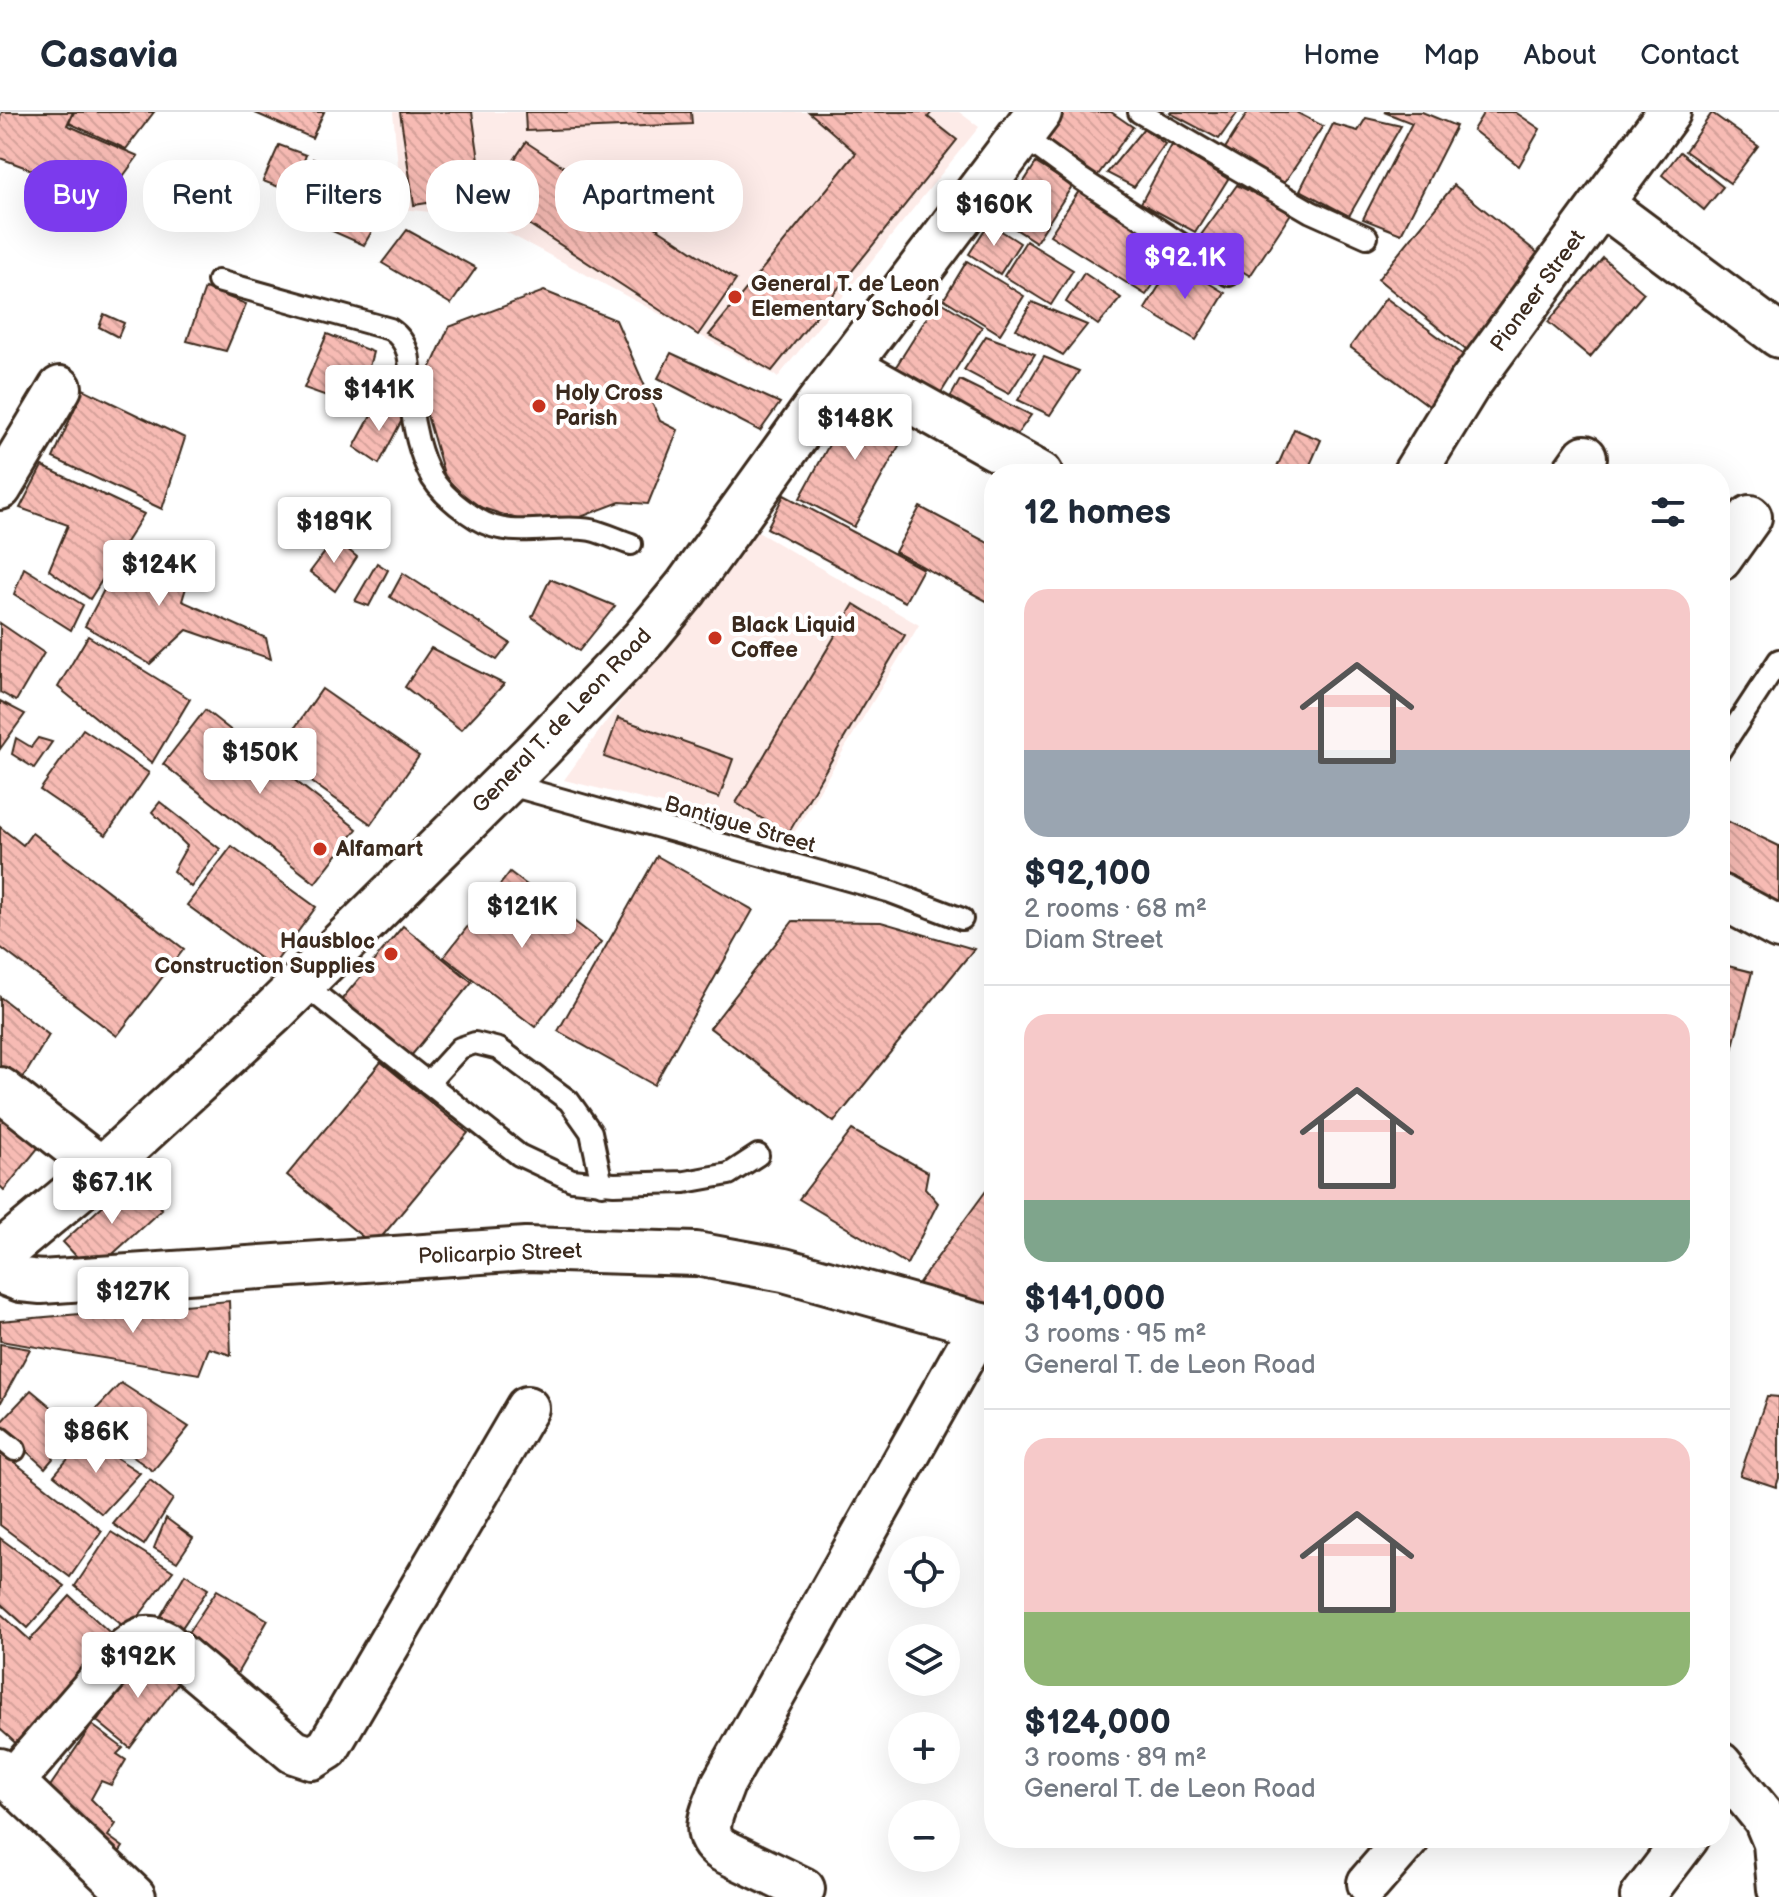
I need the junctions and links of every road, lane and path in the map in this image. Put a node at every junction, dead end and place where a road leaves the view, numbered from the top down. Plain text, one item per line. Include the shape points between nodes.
1 (1139, 112) edge
2 (1669, 112) edge
3 (1030, 124) edge
4 (1602, 204) junction
5 (1367, 237) dead end
6 (1229, 275) dead end
7 (218, 281) dead end
8 (1779, 336) edge
9 (848, 366) junction
10 (60, 388) dead end
11 (1023, 464) edge
12 (1420, 464) edge
13 (0, 488) edge
14 (1750, 517) dead end
15 (631, 544) dead end
16 (1730, 545) edge
17 (1779, 660) edge
18 (1730, 735) edge
19 (503, 783) junction
20 (1730, 901) edge
21 (962, 919) dead end
22 (1779, 928) edge
23 (302, 983) junction
24 (428, 1083) junction
25 (0, 1089) edge
26 (758, 1155) dead end
27 (102, 1169) junction
28 (602, 1184) junction
29 (0, 1254) edge
30 (0, 1272) edge
31 (984, 1325) edge
32 (984, 1333) edge
33 (527, 1408) dead end
34 (6, 1776) edge
35 (1730, 1785) edge
36 (1777, 1843) edge
37 (1399, 1848) edge
38 (1679, 1848) edge
39 (1369, 1883) dead end
40 (803, 1889) dead end
41 (1779, 1889) edge
42 (134, 1897) edge
43 (1642, 1897) edge

1 - 5 lane via 1311,212
2 - 4 street, Pioneer Street
3 - 6 lane via 1081,179
3 - 9 main road, General T. de Leon Road
4 - 8 street
4 - 12 street, Pioneer Street via 1468,386
7 - 15 lane via 396,333 408,354 411,401 425,461 445,494 479,520 516,531 592,530
9 - 11 street
9 - 19 main road, General T. de Leon Road via 652,630
10 - 13 street
14 - 16 street
17 - 18 lane
19 - 21 lane, Bantigue Street via 888,891
19 - 23 main road, General T. de Leon Road
20 - 22 street
23 - 24 lane
23 - 27 main road, General T. de Leon Road
24 - 28 lane via 519,1155 572,1180
24 - 28 lane via 460,1048 475,1043 499,1049 569,1101 591,1132
25 - 27 street
26 - 28 lane via 729,1174 685,1182
27 - 29 main road, General T. de Leon Road
30 - 31 street, Policarpio Street via 41,1282 526,1249 696,1254 784,1270
32 - 40 street via 723,1784 708,1828 709,1838 722,1850
33 - 34 street via 328,1748 312,1758 294,1752 165,1643 145,1637 128,1648
34 - 42 street
35 - 36 street via 1765,1819
36 - 41 street
37 - 39 street
38 - 43 street

